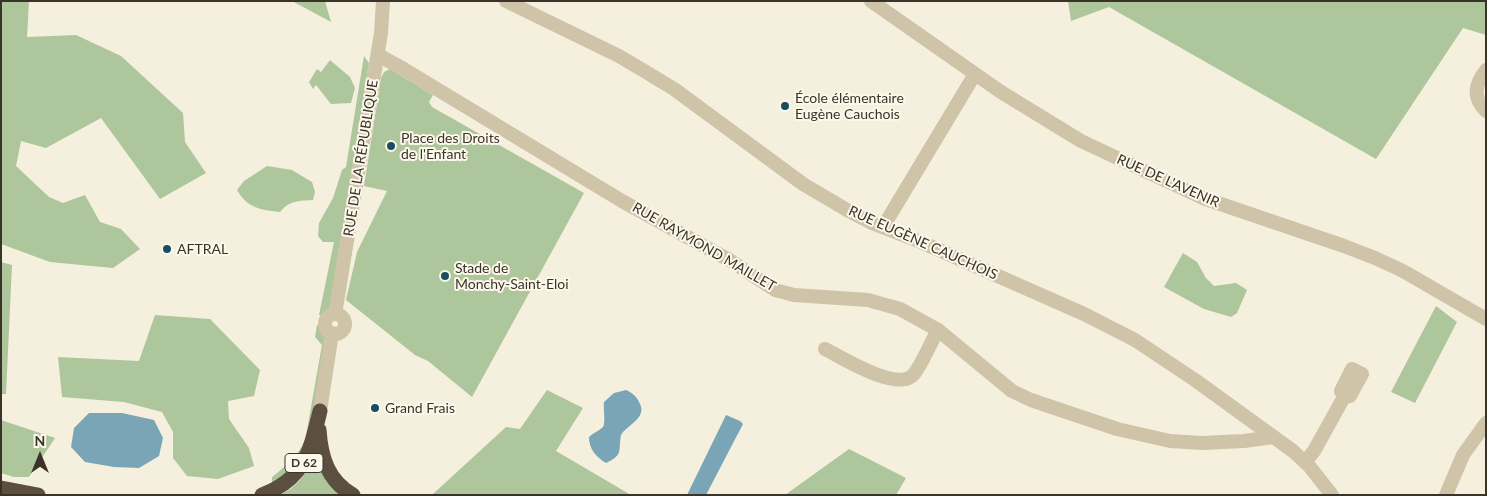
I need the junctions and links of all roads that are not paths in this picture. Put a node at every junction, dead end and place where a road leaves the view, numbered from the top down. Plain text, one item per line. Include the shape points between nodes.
1 (383, 1) edge
2 (506, 1) edge
3 (871, 1) edge
4 (378, 55) junction
5 (1486, 70) edge
6 (975, 74) junction
7 (1486, 111) edge
8 (883, 227) junction
9 (1486, 319) edge
10 (938, 330) junction
11 (825, 349) dead end
12 (1344, 397) dead end
13 (320, 411) junction
14 (1486, 423) edge
15 (1273, 437) junction
16 (1305, 462) junction
17 (1, 488) edge
18 (38, 495) edge
19 (262, 495) edge
20 (353, 495) edge
21 (1332, 495) edge
22 (1446, 495) edge

1 - 4 street, RUE DE LA RÉPUBLIQUE
2 - 8 street, RUE EUGÈNE CAUCHOIS via 646,72 810,189
3 - 6 street, RUE DE L'AVENIR
4 - 10 street, RUE RAYMOND MAILLET via 622,201 731,261 775,290 794,295 882,303
4 - 13 street, RUE DE LA RÉPUBLIQUE / D 62 via 335,314 343,318 345,324 341,332 332,333
5 - 7 street via 1475,91 1477,100
6 - 8 street
6 - 9 street, RUE DE L'AVENIR via 1069,134 1131,165 1214,202 1375,258
8 - 15 street, RUE EUGÈNE CAUCHOIS via 1125,334
10 - 11 street via 913,376 902,381 885,378
10 - 15 street, RUE RAYMOND MAILLET via 1015,393 1106,426 1141,436 1186,443
12 - 16 street
13 - 19 highway, D 62 via 301,467 286,481
13 - 20 highway, D 62 via 324,463 339,485
14 - 22 street via 1460,462
15 - 16 street, RUE EUGÈNE CAUCHOIS
16 - 21 street, RUE EUGÈNE CAUCHOIS
17 - 18 highway

